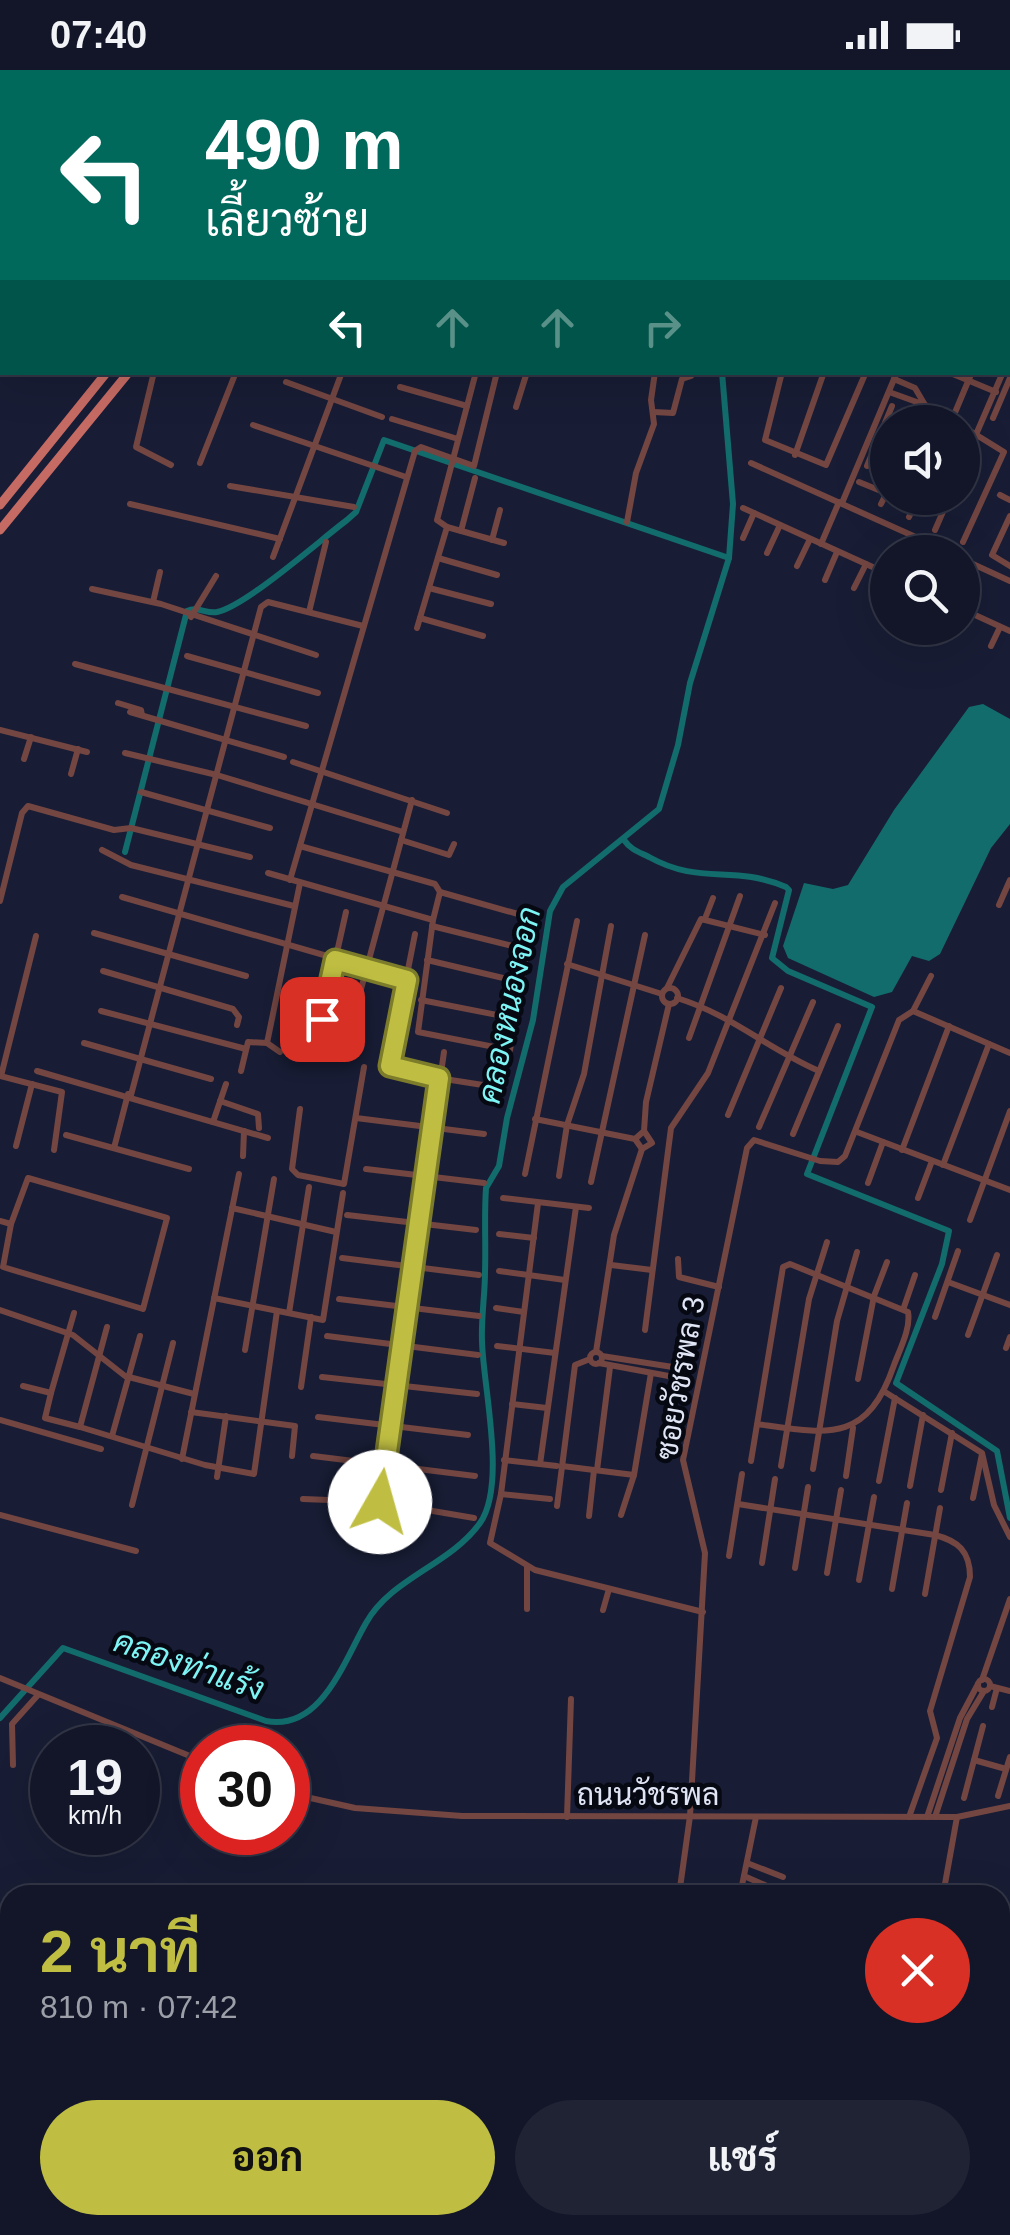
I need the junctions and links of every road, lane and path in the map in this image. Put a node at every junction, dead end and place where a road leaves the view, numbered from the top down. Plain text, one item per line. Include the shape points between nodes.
1 (106, 375) edge
2 (127, 375) edge
3 (153, 375) edge
4 (235, 375) edge
5 (341, 375) edge
6 (474, 375) edge
7 (495, 375) edge
8 (527, 375) edge
9 (655, 375) edge
10 (781, 375) edge
11 (823, 375) edge
12 (865, 375) edge
13 (1002, 375) edge
14 (691, 376) dead end
15 (896, 376) edge
16 (971, 377) edge
17 (1010, 378) edge
18 (286, 382) dead end
19 (400, 387) dead end
20 (93, 390) junction
21 (889, 392) junction
22 (996, 392) junction
23 (332, 399) junction
24 (105, 400) junction
25 (925, 405) joint
26 (962, 405) edge
27 (467, 406) junction
28 (516, 407) dead end
29 (654, 412) junction
30 (382, 417) dead end
31 (994, 418) dead end
32 (392, 419) dead end
33 (253, 425) dead end
34 (980, 428) edge
35 (980, 437) edge
36 (458, 438) junction
37 (315, 446) junction
38 (795, 455) junction
39 (870, 460) edge
40 (452, 461) junction
41 (200, 463) dead end
42 (751, 463) dead end
43 (171, 465) dead end
44 (867, 466) dead end
45 (406, 476) junction
46 (475, 478) dead end
47 (859, 482) dead end
48 (230, 486) dead end
49 (870, 486) edge
50 (1000, 495) dead end
51 (297, 496) junction
52 (1010, 500) edge
53 (841, 503) junction
54 (130, 504) dead end
55 (0, 505) edge
56 (980, 505) edge
57 (354, 507) dead end
58 (743, 508) dead end
59 (500, 510) dead end
60 (754, 513) junction
61 (942, 515) edge
62 (1010, 516) edge
63 (628, 522) dead end
64 (780, 525) junction
65 (447, 527) junction
66 (0, 530) edge
67 (935, 530) dead end
68 (461, 531) junction
69 (912, 535) edge
70 (743, 538) dead end
71 (810, 538) junction
72 (280, 539) junction
73 (492, 540) junction
74 (326, 542) dead end
75 (504, 543) dead end
76 (821, 544) junction
77 (837, 552) junction
78 (767, 554) dead end
79 (273, 557) dead end
80 (438, 558) junction
81 (866, 564) junction
82 (798, 566) dead end
83 (870, 566) edge
84 (1010, 566) edge
85 (980, 567) edge
86 (160, 572) dead end
87 (497, 574) dead end
88 (216, 576) dead end
89 (825, 580) dead end
90 (1010, 581) edge
91 (429, 588) junction
92 (854, 588) dead end
93 (92, 589) dead end
94 (153, 602) junction
95 (491, 604) dead end
96 (309, 612) junction
97 (190, 614) junction
98 (980, 617) edge
99 (420, 618) junction
100 (363, 626) junction
101 (1000, 626) junction
102 (418, 628) dead end
103 (1010, 631) edge
104 (483, 636) dead end
105 (253, 638) junction
106 (991, 646) dead end
107 (316, 655) dead end
108 (187, 656) dead end
109 (75, 664) dead end
110 (244, 672) junction
111 (318, 693) dead end
112 (118, 703) dead end
113 (236, 705) junction
114 (130, 712) dead end
115 (142, 716) junction
116 (306, 726) dead end
117 (0, 730) edge
118 (31, 738) junction
119 (226, 740) junction
120 (78, 749) junction
121 (87, 752) dead end
122 (125, 753) dead end
123 (284, 758) dead end
124 (24, 760) dead end
125 (292, 762) dead end
126 (322, 772) junction
127 (72, 774) dead end
128 (217, 774) junction
129 (141, 792) dead end
130 (412, 800) junction
131 (312, 803) junction
132 (207, 810) junction
133 (446, 813) dead end
134 (270, 828) dead end
135 (402, 836) junction
136 (454, 844) dead end
137 (198, 845) junction
138 (300, 846) junction
139 (102, 850) dead end
140 (250, 857) dead end
141 (268, 872) dead end
142 (392, 872) junction
143 (190, 879) junction
144 (290, 880) junction
145 (1010, 880) edge
146 (300, 882) junction
147 (440, 892) junction
148 (740, 896) dead end
149 (122, 897) dead end
150 (714, 898) dead end
151 (0, 902) edge
152 (774, 903) dead end
153 (383, 905) junction
154 (999, 905) dead end
155 (294, 906) junction
156 (346, 912) dead end
157 (180, 914) junction
158 (706, 916) junction
159 (576, 921) dead end
160 (432, 923) junction
161 (732, 924) junction
162 (612, 926) dead end
163 (94, 933) dead end
164 (415, 934) dead end
165 (645, 935) dead end
166 (765, 935) junction
167 (36, 936) dead end
168 (285, 946) junction
169 (529, 950) junction
170 (170, 953) junction
171 (335, 960) junction
172 (427, 960) junction
173 (567, 964) junction
174 (366, 968) junction
175 (104, 971) dead end
176 (599, 974) junction
177 (246, 976) dead end
178 (931, 976) dead end
179 (407, 980) junction
180 (524, 984) junction
181 (632, 984) junction
182 (160, 987) junction
183 (782, 988) dead end
184 (665, 991) junction
185 (677, 998) junction
186 (421, 1000) junction
187 (813, 1002) dead end
188 (669, 1004) junction
189 (702, 1006) junction
190 (101, 1011) dead end
191 (913, 1011) junction
192 (518, 1018) junction
193 (731, 1018) junction
194 (150, 1024) junction
195 (237, 1025) dead end
196 (838, 1026) dead end
197 (949, 1026) junction
198 (318, 1037) dead end
199 (760, 1037) junction
200 (689, 1038) dead end
201 (347, 1041) dead end
202 (84, 1043) dead end
203 (267, 1043) junction
204 (989, 1044) junction
205 (246, 1049) junction
206 (280, 1052) dead end
207 (444, 1052) dead end
208 (1010, 1054) edge
209 (141, 1058) junction
210 (789, 1058) junction
211 (364, 1067) dead end
212 (38, 1070) dead end
213 (819, 1070) junction
214 (241, 1071) dead end
215 (0, 1076) edge
216 (439, 1078) junction
217 (212, 1079) dead end
218 (32, 1084) junction
219 (226, 1084) dead end
220 (502, 1088) dead end
221 (129, 1094) junction
222 (220, 1101) junction
223 (300, 1110) dead end
224 (1010, 1111) edge
225 (728, 1116) dead end
226 (356, 1118) junction
227 (535, 1118) junction
228 (213, 1122) junction
229 (568, 1125) junction
230 (433, 1127) junction
231 (759, 1127) dead end
232 (259, 1128) dead end
233 (644, 1131) junction
234 (244, 1132) junction
235 (600, 1132) junction
236 (857, 1132) junction
237 (66, 1134) dead end
238 (484, 1134) dead end
239 (792, 1134) dead end
240 (268, 1138) dead end
241 (635, 1139) junction
242 (883, 1142) junction
243 (16, 1146) dead end
244 (114, 1148) junction
245 (642, 1149) junction
246 (54, 1150) dead end
247 (902, 1150) junction
248 (243, 1156) dead end
249 (932, 1161) junction
250 (943, 1165) junction
251 (189, 1169) dead end
252 (366, 1169) dead end
253 (240, 1174) dead end
254 (526, 1174) dead end
255 (427, 1176) junction
256 (558, 1176) dead end
257 (274, 1179) dead end
258 (984, 1181) junction
259 (591, 1182) dead end
260 (484, 1183) dead end
261 (868, 1183) dead end
262 (309, 1188) dead end
263 (1010, 1190) edge
264 (343, 1193) dead end
265 (503, 1198) dead end
266 (918, 1198) dead end
267 (538, 1203) junction
268 (576, 1206) junction
269 (232, 1208) junction
270 (589, 1208) dead end
271 (347, 1215) dead end
272 (268, 1216) junction
273 (970, 1220) dead end
274 (0, 1221) edge
275 (11, 1224) junction
276 (302, 1224) junction
277 (420, 1224) junction
278 (476, 1230) dead end
279 (336, 1232) junction
280 (500, 1234) dead end
281 (534, 1238) junction
282 (827, 1242) dead end
283 (958, 1251) dead end
284 (857, 1252) dead end
285 (997, 1254) dead end
286 (342, 1258) dead end
287 (678, 1259) dead end
288 (887, 1262) dead end
289 (611, 1265) junction
290 (414, 1267) junction
291 (652, 1270) junction
292 (499, 1271) dead end
293 (816, 1274) junction
294 (529, 1275) junction
295 (915, 1275) dead end
296 (478, 1276) dead end
297 (565, 1280) junction
298 (948, 1282) junction
299 (845, 1285) junction
300 (719, 1287) junction
301 (983, 1295) junction
302 (874, 1296) junction
303 (214, 1298) junction
304 (339, 1298) dead end
305 (1010, 1305) edge
306 (253, 1306) junction
307 (408, 1306) junction
308 (496, 1308) dead end
309 (904, 1308) junction
310 (0, 1310) edge
311 (277, 1310) junction
312 (524, 1312) junction
313 (289, 1313) junction
314 (74, 1314) dead end
315 (480, 1316) dead end
316 (311, 1317) junction
317 (936, 1317) dead end
318 (107, 1327) dead end
319 (644, 1330) dead end
320 (68, 1332) junction
321 (968, 1335) dead end
322 (140, 1336) dead end
323 (327, 1336) dead end
324 (1010, 1337) edge
325 (173, 1343) dead end
326 (401, 1346) junction
327 (497, 1346) dead end
328 (520, 1348) junction
329 (1006, 1348) dead end
330 (245, 1350) dead end
331 (555, 1353) junction
332 (99, 1354) junction
333 (478, 1355) dead end
334 (597, 1358) junction
335 (610, 1367) junction
336 (693, 1371) junction
337 (651, 1373) junction
338 (129, 1377) junction
339 (322, 1377) dead end
340 (858, 1379) dead end
341 (691, 1380) junction
342 (395, 1385) junction
343 (23, 1386) dead end
344 (161, 1387) junction
345 (301, 1388) dead end
346 (885, 1392) junction
347 (50, 1393) junction
348 (194, 1394) junction
349 (477, 1394) dead end
350 (895, 1398) junction
351 (512, 1404) junction
352 (547, 1408) junction
353 (190, 1412) junction
354 (923, 1414) junction
355 (226, 1416) junction
356 (318, 1417) dead end
357 (0, 1420) edge
358 (261, 1421) junction
359 (756, 1424) junction
360 (389, 1426) junction
361 (80, 1427) junction
362 (853, 1427) junction
363 (786, 1428) junction
364 (818, 1432) junction
365 (952, 1433) junction
366 (468, 1435) dead end
367 (112, 1437) junction
368 (147, 1448) junction
369 (101, 1449) dead end
370 (982, 1453) junction
371 (292, 1456) dead end
372 (313, 1456) dead end
373 (182, 1459) junction
374 (504, 1460) junction
375 (750, 1461) dead end
376 (384, 1464) junction
377 (540, 1464) junction
378 (560, 1466) junction
379 (781, 1466) dead end
380 (813, 1469) dead end
381 (596, 1470) junction
382 (218, 1472) junction
383 (742, 1474) dead end
384 (634, 1475) junction
385 (475, 1476) dead end
386 (846, 1476) dead end
387 (775, 1478) dead end
388 (879, 1481) dead end
389 (910, 1486) dead end
390 (808, 1487) dead end
391 (841, 1490) dead end
392 (941, 1490) dead end
393 (501, 1494) junction
394 (874, 1497) dead end
395 (972, 1498) dead end
396 (303, 1499) dead end
397 (550, 1500) dead end
398 (380, 1502) junction
399 (907, 1503) dead end
400 (738, 1504) junction
401 (132, 1505) dead end
402 (557, 1506) dead end
403 (940, 1508) dead end
404 (771, 1509) junction
405 (0, 1514) edge
406 (621, 1514) dead end
407 (589, 1516) dead end
408 (804, 1516) junction
409 (474, 1518) dead end
410 (836, 1520) junction
411 (869, 1524) junction
412 (902, 1529) junction
413 (935, 1535) junction
414 (1010, 1537) edge
415 (136, 1552) dead end
416 (729, 1556) dead end
417 (762, 1563) dead end
418 (527, 1567) junction
419 (795, 1568) dead end
420 (828, 1574) dead end
421 (859, 1580) dead end
422 (609, 1589) junction
423 (892, 1589) dead end
424 (925, 1594) dead end
425 (1010, 1599) edge
426 (527, 1609) dead end
427 (603, 1610) dead end
428 (703, 1612) junction
429 (0, 1678) edge
430 (980, 1682) junction
431 (990, 1688) junction
432 (1010, 1691) edge
433 (36, 1694) junction
434 (571, 1699) dead end
435 (992, 1707) dead end
436 (983, 1726) dead end
437 (180, 1752) edge
438 (1010, 1757) edge
439 (974, 1760) junction
440 (13, 1765) dead end
441 (1008, 1770) edge
442 (946, 1773) junction
443 (998, 1796) dead end
444 (964, 1798) dead end
445 (310, 1799) edge
446 (1010, 1806) edge
447 (690, 1816) junction
448 (958, 1816) junction
449 (567, 1817) junction
450 (756, 1817) junction
451 (931, 1817) junction
452 (909, 1818) junction
453 (747, 1863) junction
454 (744, 1876) junction
455 (782, 1878) dead end
456 (680, 1885) edge
457 (742, 1885) edge
458 (765, 1885) edge
459 (945, 1885) edge

1 - 20 main road
2 - 24 main road
3 - 43 street via 136,447
4 - 41 street
5 - 23 street
6 - 27 street
7 - 40 street via 474,466
8 - 28 street
9 - 29 street
10 - 38 street via 764,440
11 - 38 street
12 - 38 street via 830,463
13 - 22 street
14 - 29 street via 682,379 673,413
15 - 21 street
15 - 25 street
16 - 22 street
16 - 26 street
17 - 31 street
18 - 23 street
19 - 27 street
20 - 24 main road via 104,389
20 - 55 main road
21 - 25 street
21 - 53 street
22 - 34 street
23 - 30 street
23 - 37 street
24 - 66 main road
27 - 36 street
29 - 63 street
32 - 36 street
33 - 37 street
35 - 56 street via 1004,452
36 - 40 street
37 - 45 street
37 - 51 street
39 - 44 street
40 - 45 street via 416,449
40 - 65 street via 437,520
42 - 53 street
45 - 100 street
46 - 68 street
47 - 49 street
48 - 51 street
50 - 52 street
51 - 57 street
51 - 72 street
53 - 69 street
53 - 76 street
54 - 72 street
58 - 60 street
59 - 73 street
60 - 64 street
60 - 70 street
61 - 67 street
62 - 84 street via 992,556
64 - 71 street
64 - 78 street
65 - 68 street
65 - 80 street
68 - 73 street
71 - 76 street
71 - 82 street
72 - 79 street
73 - 75 street
74 - 96 street
76 - 77 street
77 - 81 street
77 - 89 street
80 - 87 street
80 - 91 street
81 - 83 street
81 - 92 street
85 - 90 street
86 - 94 street
88 - 97 street
91 - 95 street
91 - 99 street
93 - 94 street
94 - 97 street
96 - 100 street
96 - 105 street via 264,603
97 - 105 street
98 - 101 street
99 - 102 street
99 - 104 street
100 - 126 street
101 - 103 street
101 - 106 street
105 - 107 street
105 - 110 street
108 - 110 street
109 - 113 street
110 - 111 street
110 - 113 street
112 - 115 street
113 - 116 street
113 - 119 street
114 - 115 street
115 - 119 street
117 - 118 street
118 - 120 street
118 - 124 street
119 - 123 street
119 - 128 street
120 - 121 street
120 - 127 street
122 - 128 street
125 - 126 street
126 - 130 street
126 - 131 street
128 - 131 street
128 - 132 street
129 - 132 street
130 - 133 street
130 - 135 street
131 - 135 street
131 - 138 street
132 - 134 street
132 - 137 street
135 - 136 street via 449,854
135 - 142 street
137 - 140 street
137 - 143 street
137 - 151 street via 24,808
138 - 142 street
138 - 144 street
139 - 143 street via 131,865
141 - 144 street
142 - 147 street via 435,884
142 - 153 street
143 - 155 street
143 - 157 street
144 - 146 street
145 - 154 street
146 - 153 street
146 - 155 street
147 - 160 street
147 - 169 street via 532,918
148 - 161 street
149 - 157 street
150 - 158 street
152 - 166 street
153 - 160 street
153 - 174 street
155 - 168 street
156 - 171 street
157 - 168 street
157 - 170 street
158 - 161 street
158 - 184 street
159 - 173 street
160 - 169 street
160 - 172 street
161 - 166 street
161 - 189 street
162 - 176 street
163 - 170 street
164 - 179 street
165 - 181 street
166 - 193 street
167 - 215 street
168 - 171 street
168 - 203 street
169 - 180 street
170 - 177 street
170 - 182 street
171 - 174 street
171 - 198 street
172 - 180 street
172 - 186 street
173 - 176 street
173 - 227 street
174 - 179 street
174 - 201 street
175 - 182 street
176 - 181 street
176 - 229 street via 584,1074
178 - 191 street
179 - 216 street via 390,1066
180 - 192 street
181 - 184 street
181 - 235 street
182 - 194 street
182 - 195 street via 234,1009
183 - 199 street
184 - 185 street via 676,991
184 - 188 street
185 - 188 street
185 - 189 street
186 - 192 street
186 - 192 street via 420,1034 504,1052 512,1047
187 - 210 street
188 - 233 street
189 - 193 street
189 - 200 street
190 - 194 street
191 - 197 street
191 - 236 street via 899,1020
193 - 199 street
193 - 291 street via 708,1073 671,1128
194 - 205 street
194 - 209 street
196 - 213 street
197 - 204 street
197 - 247 street
199 - 210 street
199 - 225 street
202 - 209 street
203 - 205 street via 250,1042
203 - 206 street
204 - 208 street
204 - 250 street
205 - 214 street
207 - 216 street
209 - 217 street
209 - 221 street
210 - 213 street
210 - 231 street
211 - 226 street
212 - 221 street
213 - 239 street
215 - 218 street
216 - 220 street
216 - 230 street
218 - 243 street
218 - 246 street via 64,1094
219 - 222 street
221 - 228 street
221 - 244 street
222 - 228 street
222 - 232 street via 258,1114
223 - 226 street via 292,1169 340,1185 348,1176
224 - 258 street
226 - 230 street
227 - 229 street
227 - 254 street
228 - 234 street
229 - 235 street
229 - 256 street
230 - 238 street
230 - 255 street
233 - 241 street
233 - 245 street via 652,1139
234 - 240 street
234 - 248 street
235 - 241 street
235 - 259 street
236 - 242 street
236 - 300 street, ซอยวัชรพล 3 via 838,1162 749,1144
237 - 244 street
241 - 245 street
242 - 247 street
242 - 261 street
244 - 251 street
245 - 289 street via 616,1226
247 - 249 street
249 - 250 street
249 - 266 street
250 - 258 street
252 - 255 street
253 - 269 street
255 - 260 street
255 - 277 street
257 - 272 street
258 - 263 street
258 - 273 street
262 - 276 street
264 - 279 street
265 - 267 street
267 - 268 street
267 - 281 street
268 - 270 street
268 - 297 street
269 - 272 street
269 - 303 street
271 - 277 street
272 - 276 street
272 - 306 street
274 - 275 street
275 - 275 street via 28,1178 164,1215 168,1222 146,1306 4,1268
276 - 279 street
276 - 313 street
277 - 278 street
277 - 290 street
279 - 316 street via 323,1320
280 - 281 street
281 - 294 street
282 - 293 street
283 - 298 street
284 - 299 street
285 - 301 street
286 - 290 street
287 - 300 street via 679,1276
288 - 302 street
289 - 291 street
289 - 334 street
290 - 296 street
290 - 307 street
291 - 319 street
292 - 294 street
293 - 299 street
293 - 359 street via 783,1267
293 - 363 street
294 - 297 street
294 - 312 street
295 - 309 street
297 - 331 street
298 - 301 street
298 - 317 street
299 - 302 street
299 - 364 street
300 - 336 street, ซอยวัชรพล 3
301 - 305 street
301 - 321 street
302 - 309 street
302 - 340 street
303 - 306 street
303 - 348 street
304 - 307 street
306 - 311 street
306 - 330 street
307 - 315 street
307 - 326 street
308 - 312 street
309 - 346 street via 909,1321
310 - 320 street
311 - 313 street
311 - 358 street
312 - 328 street
313 - 316 street
314 - 320 street
316 - 345 street
318 - 332 street
320 - 332 street
320 - 347 street
322 - 338 street
323 - 326 street
324 - 329 street
325 - 344 street
326 - 333 street
326 - 342 street
327 - 328 street
328 - 331 street
328 - 351 street
331 - 352 street
332 - 338 street
332 - 361 street
334 - 335 street
334 - 336 street
334 - 378 street via 575,1365
335 - 337 street
335 - 381 street
336 - 341 street, ซอยวัชรพล 3
336 - 341 street
337 - 341 street
337 - 384 street
338 - 344 street
338 - 367 street
339 - 342 street
341 - 428 street, ซอยวัชรพล 3 via 682,1467 705,1552
342 - 349 street
342 - 360 street
343 - 347 street
344 - 348 street
344 - 368 street
346 - 350 street
346 - 362 street
347 - 361 street via 45,1418
348 - 353 street
350 - 354 street
350 - 388 street
351 - 352 street
351 - 374 street
352 - 377 street
353 - 355 street
353 - 373 street
354 - 365 street
354 - 389 street
355 - 358 street
355 - 382 street
356 - 360 street
357 - 369 street
358 - 371 street via 295,1426
358 - 382 street via 254,1474
359 - 363 street
359 - 375 street
360 - 366 street
360 - 376 street
361 - 367 street
362 - 364 street
362 - 386 street
363 - 364 street
363 - 379 street
364 - 380 street
365 - 370 street
365 - 392 street
367 - 368 street
368 - 373 street
368 - 401 street
370 - 395 street
370 - 414 street
372 - 376 street
373 - 382 street
374 - 377 street
374 - 393 street
376 - 385 street
376 - 398 street
377 - 378 street
378 - 381 street
378 - 402 street
381 - 384 street
381 - 407 street
383 - 400 street
384 - 406 street
387 - 404 street
390 - 408 street
391 - 410 street
393 - 397 street
393 - 418 street via 490,1543
394 - 411 street
396 - 398 street
398 - 409 street
399 - 412 street
400 - 404 street
400 - 416 street
403 - 413 street
404 - 408 street
404 - 417 street
405 - 415 street
408 - 410 street
408 - 419 street
410 - 411 street
410 - 420 street
411 - 412 street
411 - 421 street
412 - 413 street
412 - 423 street
413 - 424 street
413 - 452 street via 959,1544 970,1577 930,1711 938,1738
418 - 422 street
418 - 426 street
422 - 427 street
422 - 428 street
425 - 430 street
428 - 447 street, ซอยวัชรพล 3
429 - 433 street
430 - 431 street
430 - 442 street via 960,1718
431 - 432 street
431 - 435 street
431 - 442 street via 967,1719
433 - 437 street
433 - 440 street via 12,1724
434 - 449 street
436 - 439 street
438 - 441 street
439 - 441 street
439 - 444 street
441 - 443 street
442 - 451 street
445 - 449 street, ถนนวัชรพล via 384,1812
446 - 448 street, ถนนวัชรพล
447 - 449 street, ถนนวัชรพล
447 - 450 street, ถนนวัชรพล
447 - 456 street, ซอยวัชรพล 3
448 - 451 street, ถนนวัชรพล
448 - 459 street
450 - 452 street, ถนนวัชรพล
450 - 453 street
451 - 452 street, ถนนวัชรพล
453 - 454 street
453 - 455 street
454 - 457 street
454 - 458 street

